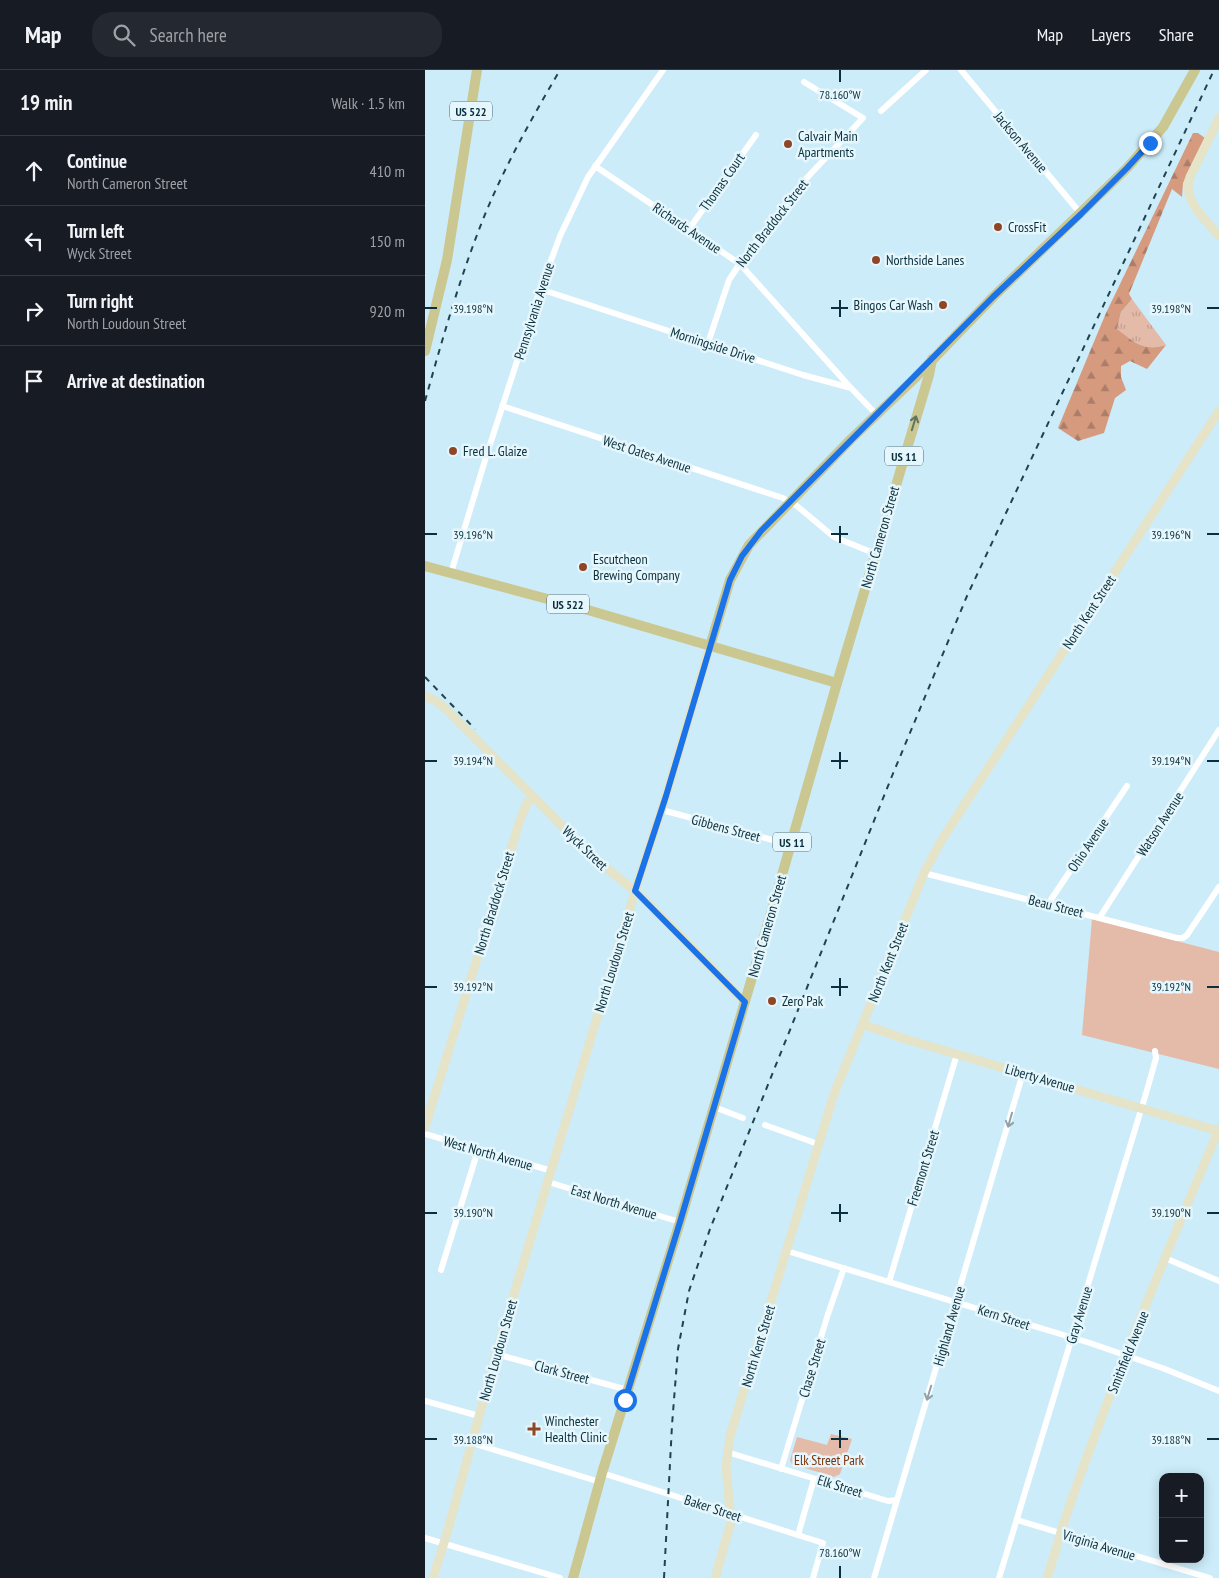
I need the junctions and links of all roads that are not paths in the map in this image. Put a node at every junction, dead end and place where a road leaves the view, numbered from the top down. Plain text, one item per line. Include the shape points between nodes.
1 (477, 70) edge
2 (663, 70) edge
3 (926, 70) edge
4 (961, 70) edge
5 (1195, 70) edge
6 (803, 82) dead end
7 (881, 111) dead end
8 (1219, 118) edge
9 (755, 135) dead end
10 (595, 166) junction
11 (1081, 214) junction
12 (689, 230) junction
13 (1219, 236) edge
14 (740, 264) junction
15 (540, 289) junction
16 (708, 343) junction
17 (425, 351) edge
18 (924, 375) junction
19 (851, 388) junction
20 (502, 406) junction
21 (1219, 412) edge
22 (876, 414) junction
23 (790, 502) junction
24 (876, 554) junction
25 (425, 566) edge
26 (451, 574) junction
27 (709, 646) junction
28 (837, 683) junction
29 (425, 696) edge
30 (1219, 730) edge
31 (1127, 786) dead end
32 (533, 797) junction
33 (662, 810) junction
34 (791, 845) junction
35 (924, 873) junction
36 (1219, 887) edge
37 (635, 891) junction
38 (1048, 904) junction
39 (1100, 917) junction
40 (745, 1002) junction
41 (863, 1024) junction
42 (1155, 1051) dead end
43 (957, 1054) junction
44 (1023, 1073) junction
45 (714, 1107) junction
46 (1141, 1108) junction
47 (743, 1118) dead end
48 (765, 1125) dead end
49 (425, 1127) edge
50 (1219, 1130) edge
51 (425, 1134) edge
52 (818, 1144) junction
53 (478, 1150) junction
54 (552, 1171) junction
55 (548, 1182) junction
56 (680, 1222) junction
57 (787, 1251) junction
58 (1165, 1258) junction
59 (844, 1268) junction
60 (441, 1270) dead end
61 (1219, 1281) edge
62 (889, 1282) junction
63 (956, 1302) junction
64 (1072, 1338) junction
65 (496, 1354) junction
66 (1126, 1355) junction
67 (628, 1390) junction
68 (1219, 1391) edge
69 (425, 1400) edge
70 (479, 1416) junction
71 (472, 1443) junction
72 (727, 1452) junction
73 (781, 1468) junction
74 (601, 1478) junction
75 (814, 1479) junction
76 (897, 1500) junction
77 (730, 1514) junction
78 (1017, 1520) junction
79 (1060, 1533) junction
80 (798, 1535) junction
81 (425, 1538) edge
82 (443, 1543) junction
83 (433, 1578) edge
84 (560, 1578) edge
85 (573, 1578) edge
86 (715, 1578) edge
87 (813, 1578) edge
88 (874, 1578) edge
89 (999, 1578) edge
90 (1047, 1578) edge
91 (1210, 1578) edge

1 - 17 main road, US 522 via 443,284
2 - 10 street, Pennsylvania Avenue
3 - 7 street
4 - 11 street, Jackson Avenue
5 - 11 main road, North Loudoun Street / US 11 via 1163,127
6 - 14 street, North Braddock Street via 863,118 803,182
8 - 13 street via 1187,186 1195,206
9 - 12 street, Thomas Court
10 - 12 street, Richards Avenue
10 - 15 street, Pennsylvania Avenue via 571,210
11 - 18 main road, North Loudoun Street / US 11 via 932,359
12 - 14 street, Richards Avenue
14 - 16 street, North Braddock Street via 729,280
14 - 19 street, Richards Avenue
15 - 16 street, Morningside Drive
15 - 20 street, Pennsylvania Avenue
16 - 19 street, Morningside Drive
18 - 22 main road, North Loudoun Street / US 11
24 -> 18 main road, North Cameron Street / US 11
19 - 22 street
20 - 23 street, West Oates Avenue
20 - 26 street, Pennsylvania Avenue
21 - 35 street, North Kent Street via 941,841
22 - 23 main road, North Loudoun Street / US 11
23 - 24 street via 834,537
23 - 27 main road, North Loudoun Street / US 11 via 742,556 730,580
24 - 28 main road, North Cameron Street / US 11
25 - 26 main road, US 522
26 - 27 main road, US 522
27 - 28 main road
27 - 33 street, North Loudoun Street
28 - 34 main road, North Cameron Street / US 11
29 - 32 street, Wyck Street via 448,711
30 - 39 street, Watson Avenue
31 - 38 street, Ohio Avenue
32 - 37 street, Wyck Street via 591,855
32 - 49 street, North Braddock Street via 520,820
33 - 34 street, Gibbens Street
33 - 37 street, North Loudoun Street
34 - 40 main road, North Cameron Street / US 11
35 - 38 street, Beau Street
35 - 41 street, North Kent Street
36 - 39 street, Beau Street via 1183,938
37 - 40 street, Wyck Street
37 - 54 street, North Loudoun Street
38 - 39 street, Beau Street
40 - 45 main road, North Cameron Street / US 11
41 - 43 street, Liberty Avenue
41 - 52 street, North Kent Street via 841,1073
42 - 46 street, Gray Avenue via 1156,1058
43 - 44 street, Liberty Avenue
43 - 62 street, Freemont Street
44 - 46 street, Liberty Avenue
44 -> 63 street, Highland Avenue
45 - 47 street
45 - 56 main road, North Cameron Street / US 11
46 - 50 street, Liberty Avenue
46 - 64 street, Gray Avenue
48 - 52 street
50 - 58 street, Smithfield Avenue
51 - 53 street, West North Avenue
52 - 57 street, North Kent Street
53 - 54 street, West North Avenue
53 - 60 street
54 - 55 street, North Loudoun Street
55 - 56 street, East North Avenue
55 - 65 street, North Loudoun Street
56 - 67 main road, North Cameron Street / US 11
57 - 59 street, Kern Street
57 - 72 street, North Kent Street
58 - 61 street
58 - 66 street, Smithfield Avenue
59 - 62 street, Kern Street
59 - 73 street, Chase Street
62 - 63 street, Kern Street
63 - 64 street, Kern Street
63 -> 76 street, Highland Avenue
64 - 66 street, Kern Street
64 - 78 street, Gray Avenue
65 - 67 street, Clark Street
65 - 70 street, North Loudoun Street
66 - 68 street, Kern Street
66 - 79 street, Smithfield Avenue
67 - 74 main road, North Cameron Street / US 11
69 - 70 street
70 - 71 street, North Loudoun Street
71 - 74 street, Baker Street
71 - 82 street, North Loudoun Street
72 - 73 street, Elk Street
72 - 77 street, North Kent Street
73 - 75 street, Elk Street
74 - 77 street, Baker Street
74 - 85 main road, North Cameron Street / US 11
75 - 76 street, Elk Street via 888,1501
75 - 80 street
76 - 88 street, Highland Avenue
77 - 80 street, Baker Street
77 - 86 street, North Kent Street via 729,1533
78 - 79 street, Virginia Avenue
78 - 89 street, Gray Avenue
79 - 90 street, Smithfield Avenue
79 - 91 street, Virginia Avenue
80 - 87 street, Baker Street via 823,1543
81 - 82 street
82 - 83 street, North Loudoun Street
82 - 84 street

